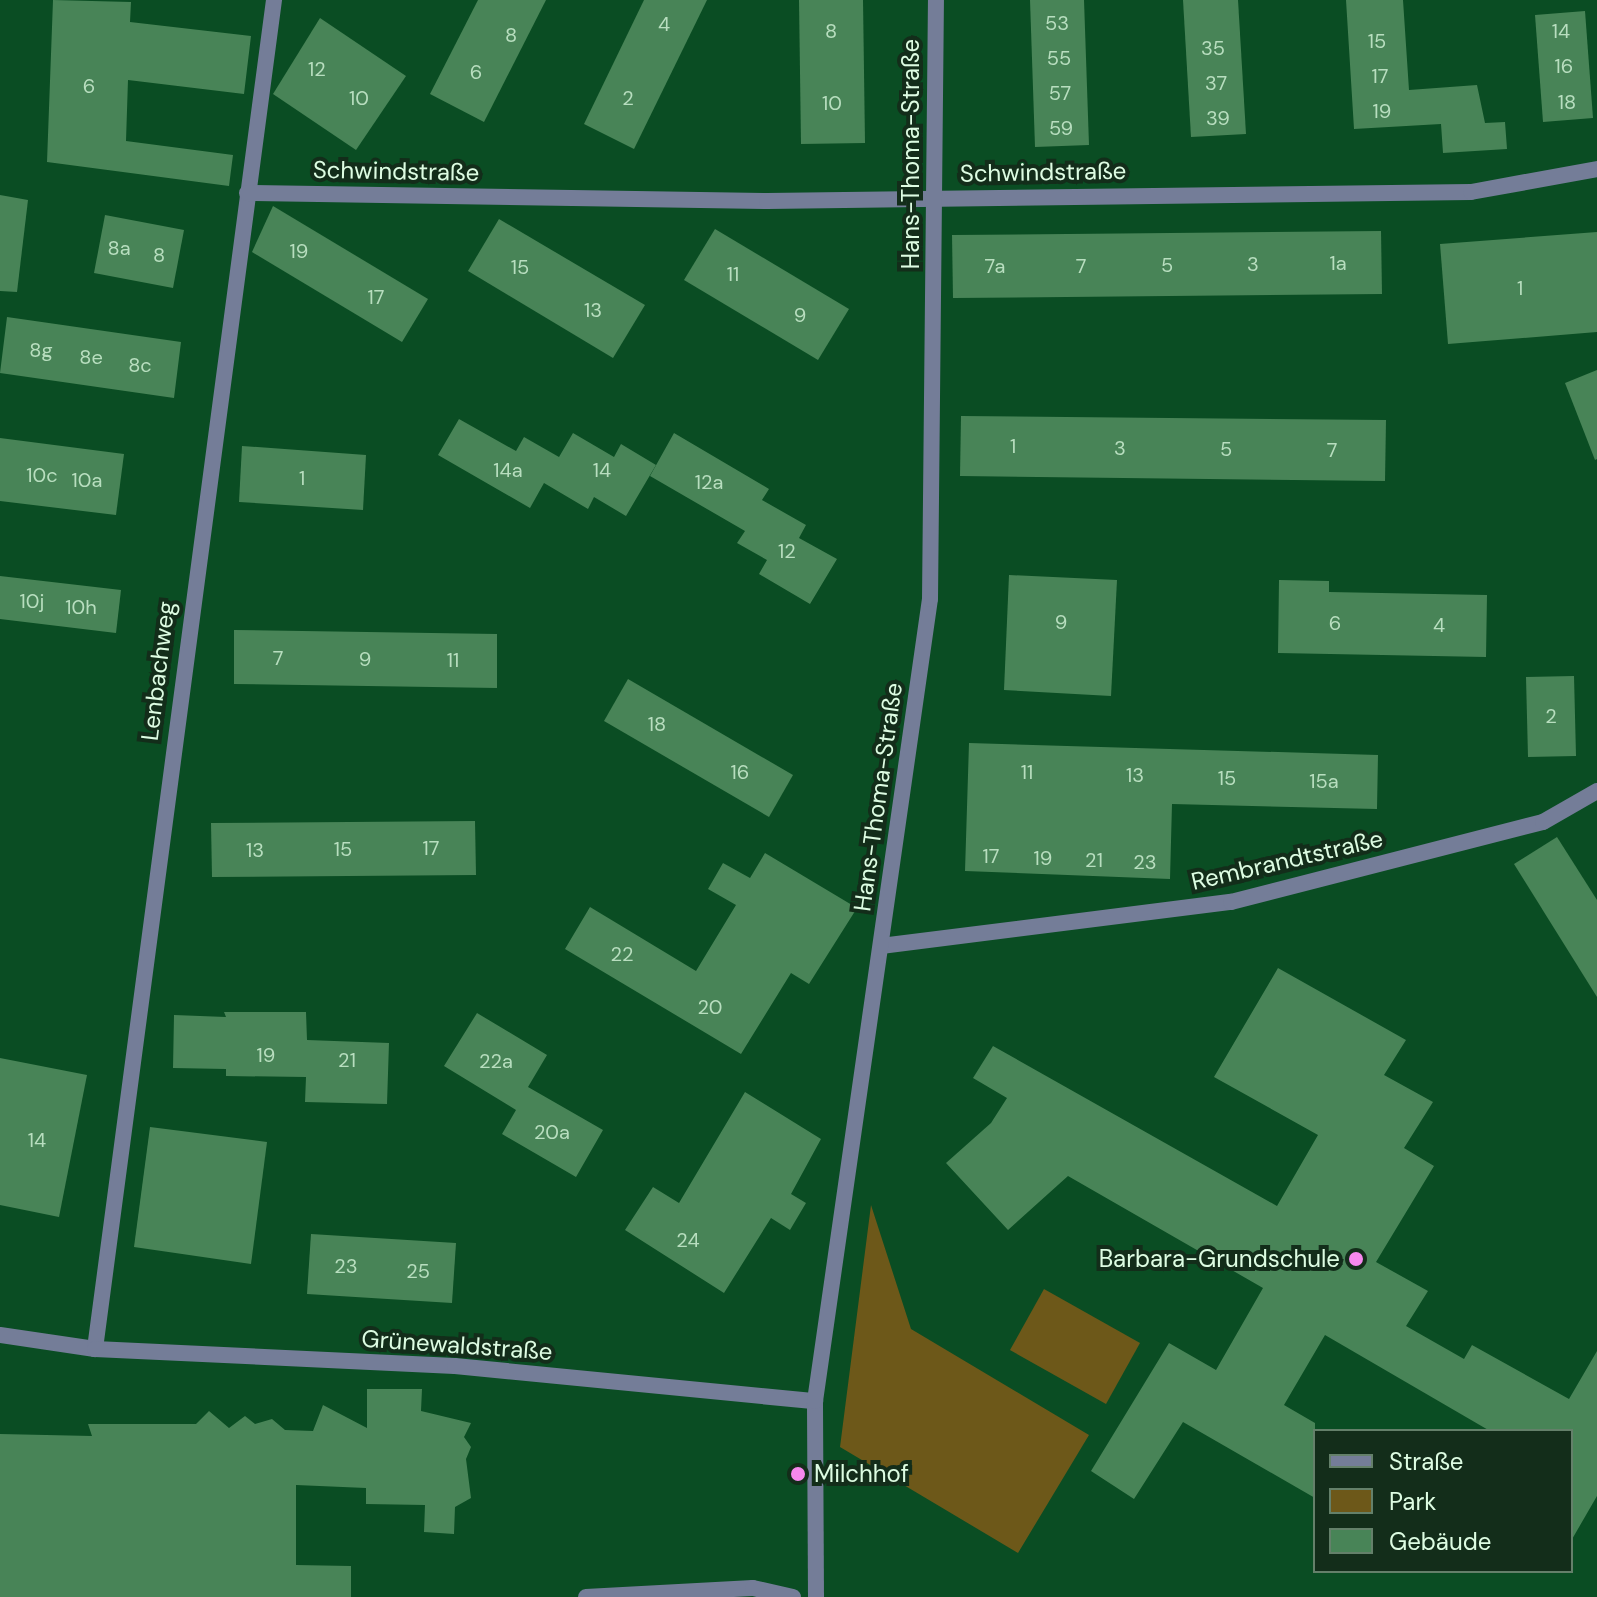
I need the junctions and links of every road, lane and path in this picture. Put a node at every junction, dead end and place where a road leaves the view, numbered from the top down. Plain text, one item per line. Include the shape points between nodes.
1 (274, 0) edge
2 (936, 0) edge
3 (1597, 169) edge
4 (247, 193) junction
5 (934, 197) junction
6 (1597, 791) edge
7 (881, 946) junction
8 (0, 1335) edge
9 (95, 1349) junction
10 (815, 1401) junction
11 (586, 1597) edge
12 (793, 1597) edge
13 (816, 1597) edge

1 - 4 street, Lenbachweg
2 - 5 street, Hans-Thoma-Straße
3 - 5 street, Schwindstraße via 1471,192
4 - 5 street, Schwindstraße via 767,201
4 - 9 street, Lenbachweg
5 - 7 street, Hans-Thoma-Straße via 930,599
6 - 7 street, Rembrandtstraße via 1543,822 1231,902
7 - 10 street, Hans-Thoma-Straße
8 - 9 street, Grünewaldstraße
9 - 10 street, Grünewaldstraße via 455,1366
10 - 13 street, Hans-Thoma-Straße
11 - 12 street via 753,1588

